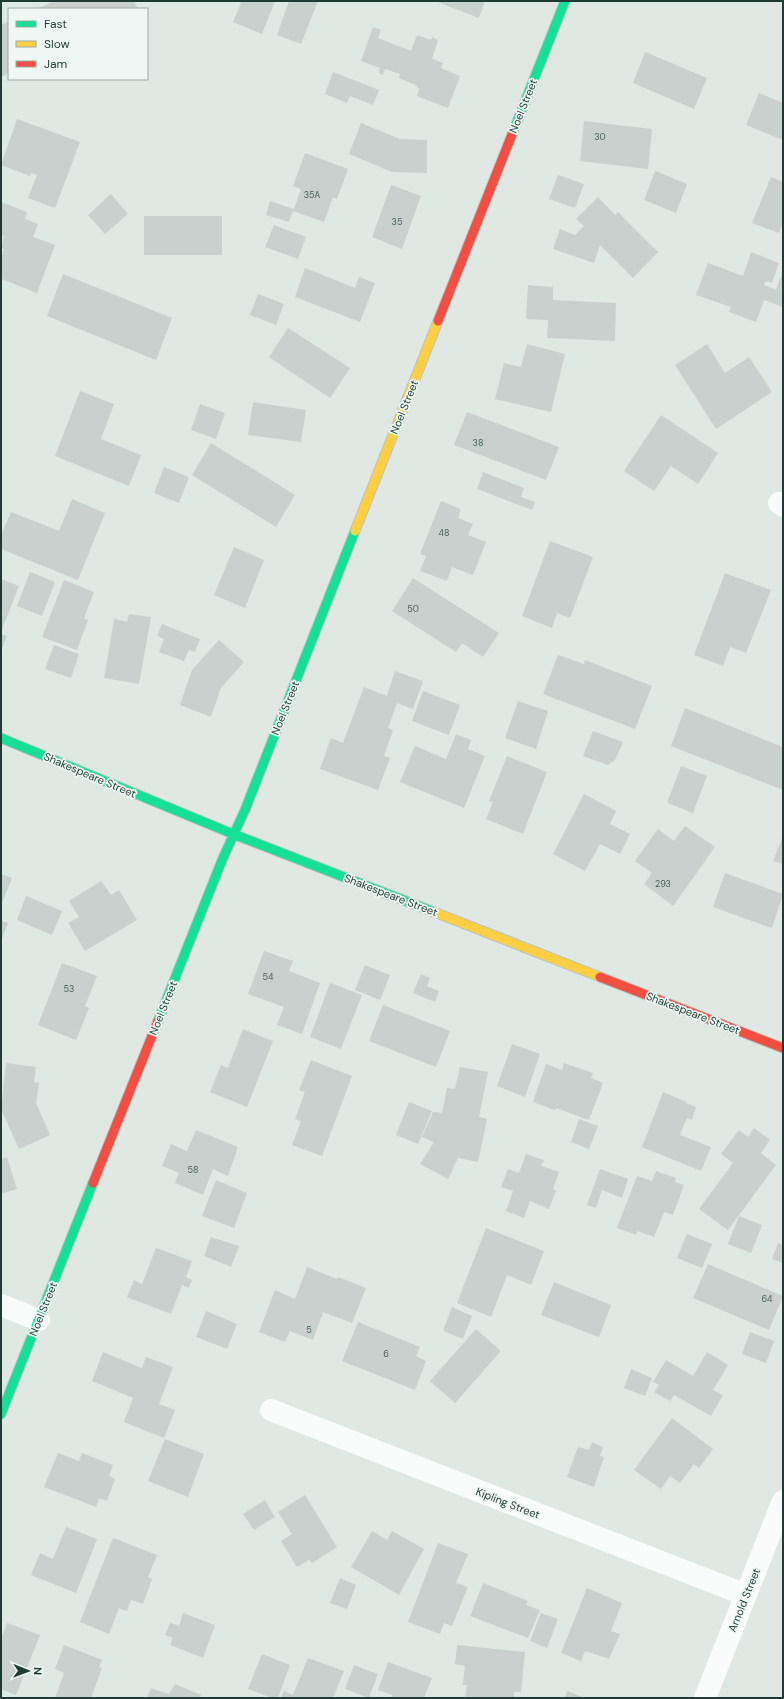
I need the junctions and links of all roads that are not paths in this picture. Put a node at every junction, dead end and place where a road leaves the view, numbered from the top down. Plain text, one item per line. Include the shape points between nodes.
1 (565, 1) edge
2 (1, 738) edge
3 (233, 834) junction
4 (783, 1048) edge
5 (1, 1305) edge
6 (39, 1320) junction
7 (270, 1410) dead end
8 (1, 1414) edge
9 (783, 1501) edge
10 (746, 1595) junction
11 (705, 1698) edge

1 - 3 street, Noel Street via 245,810
2 - 3 street, Shakespeare Street
3 - 4 street, Shakespeare Street
3 - 6 street, Noel Street
5 - 6 street
6 - 8 street, Noel Street
7 - 10 street, Kipling Street
9 - 10 street, Arnold Street
10 - 11 street, Arnold Street

